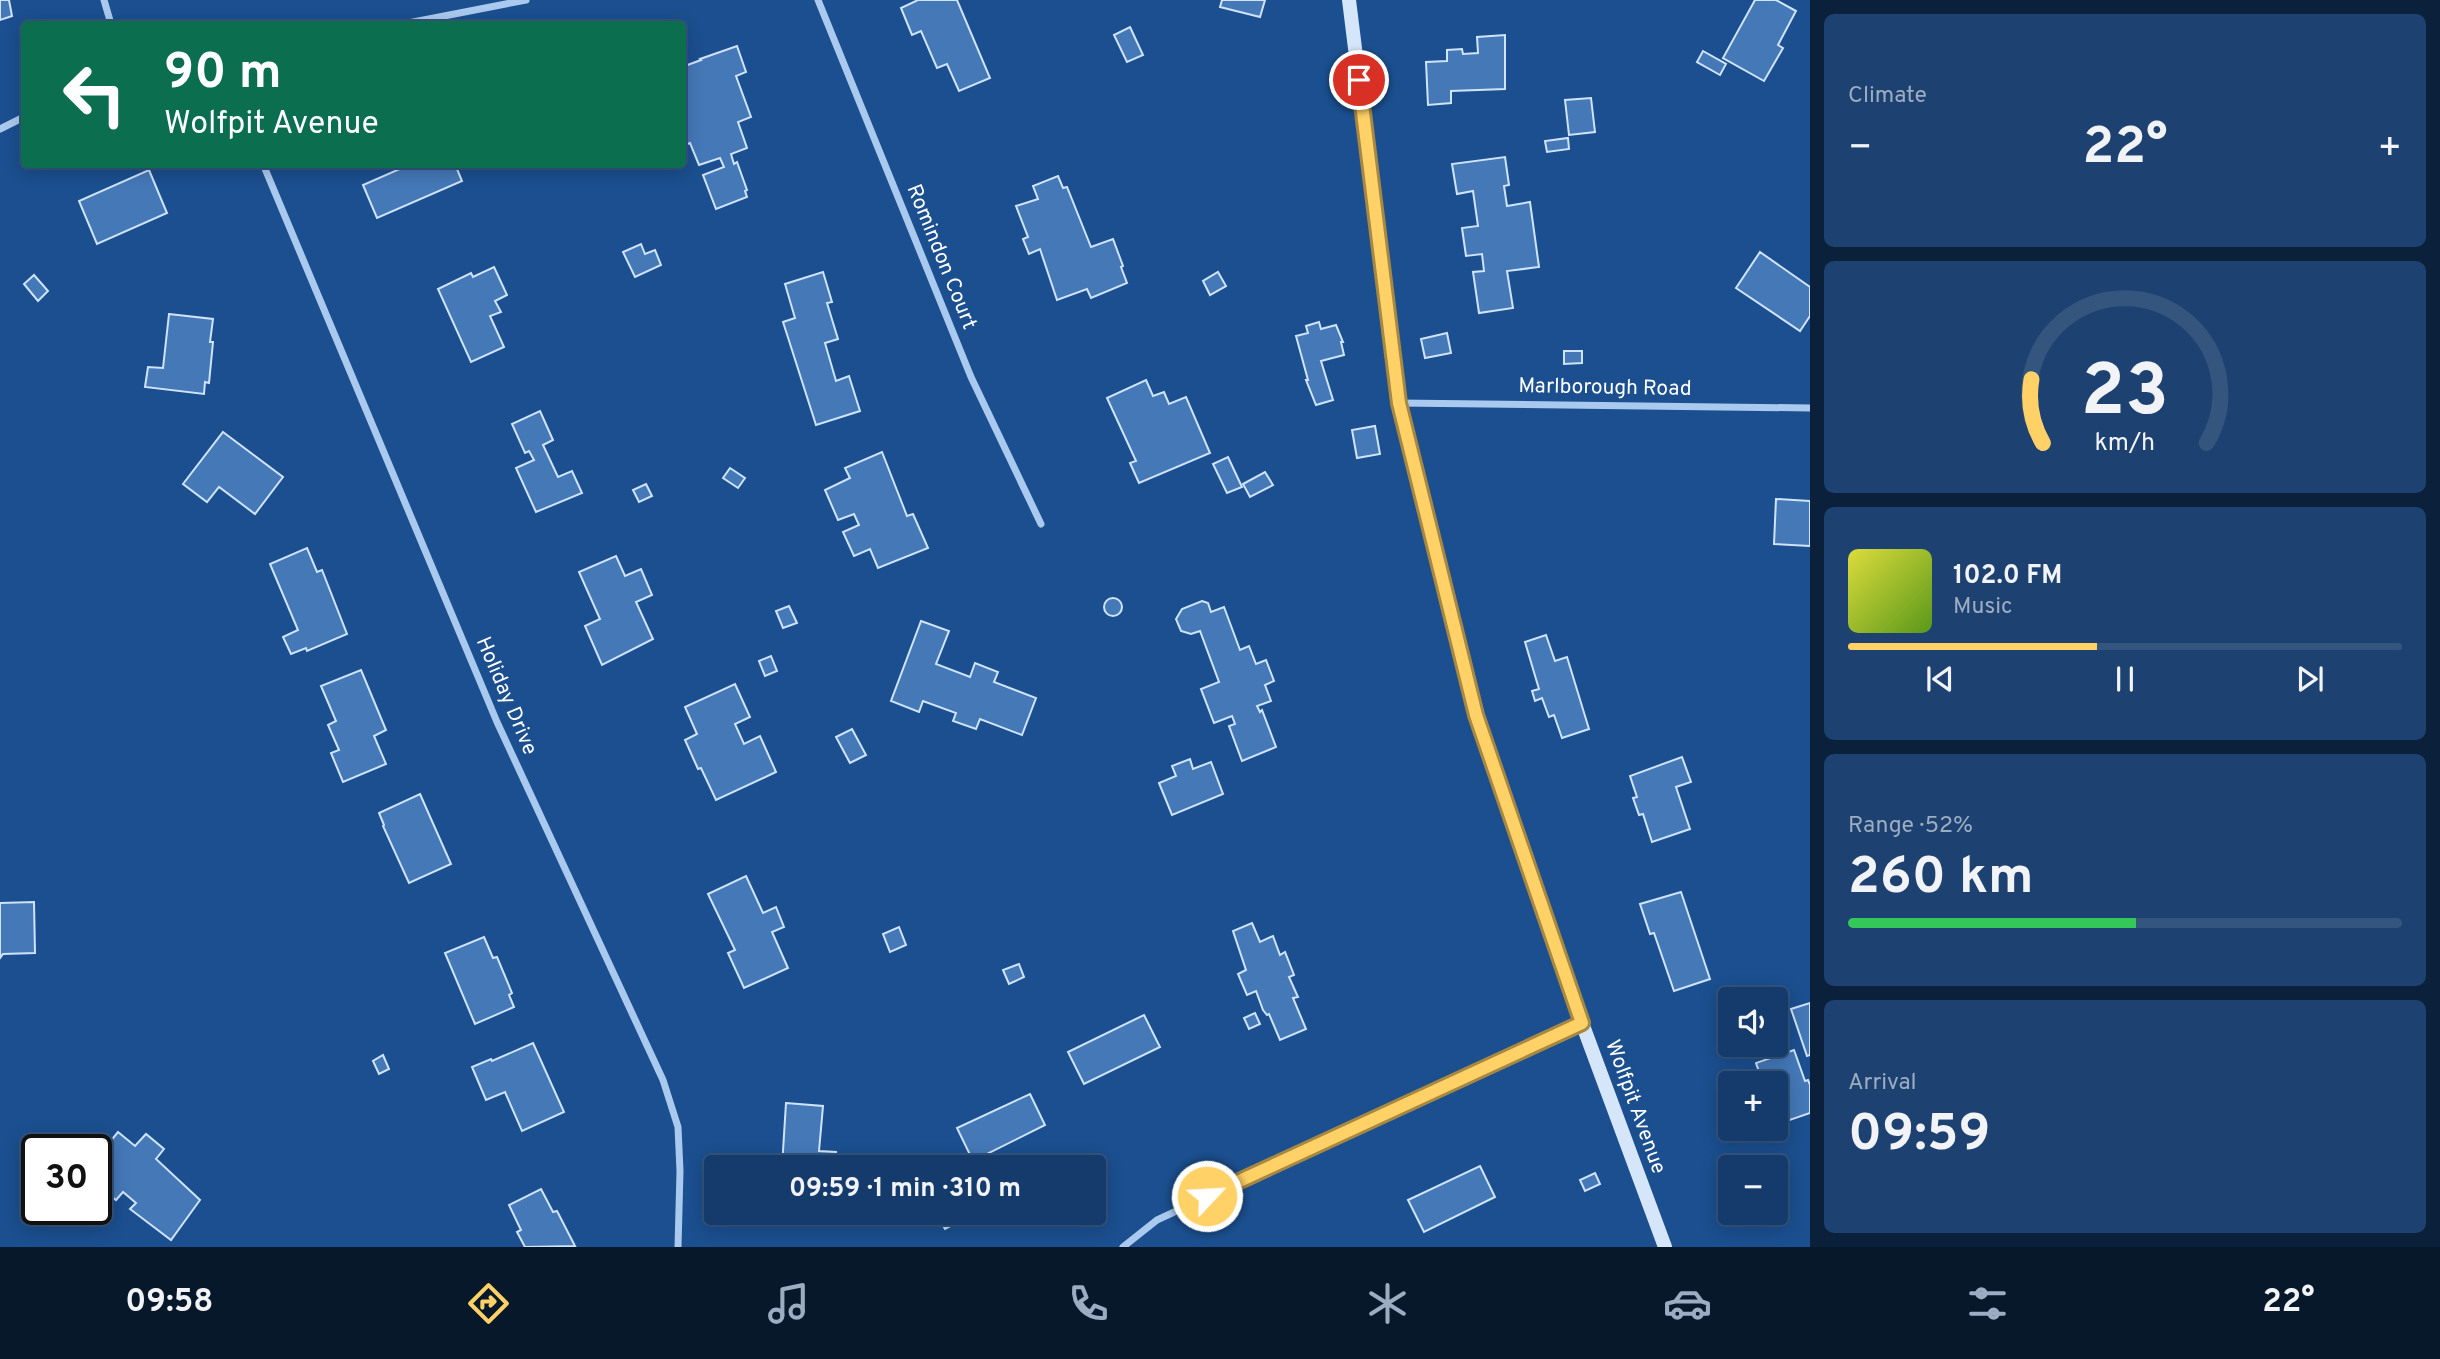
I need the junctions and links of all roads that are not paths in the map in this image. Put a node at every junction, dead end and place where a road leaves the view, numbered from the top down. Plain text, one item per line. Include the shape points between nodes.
1 (104, 0) edge
2 (526, 0) edge
3 (818, 0) edge
4 (1349, 0) edge
5 (110, 21) edge
6 (418, 21) edge
7 (21, 118) edge
8 (0, 129) edge
9 (265, 168) edge
10 (1399, 403) junction
11 (1810, 408) edge
12 (1041, 524) dead end
13 (1582, 1023) junction
14 (678, 1247) edge
15 (1123, 1247) edge
16 (1665, 1247) edge

1 - 5 street
2 - 6 street
3 - 12 street, Romindon Court via 971,377
4 - 10 street, Wolfpit Avenue
7 - 8 street
9 - 14 street, Holiday Drive via 497,722 663,1080 678,1127
10 - 11 street, Marlborough Road
10 - 13 street, Wolfpit Avenue via 1476,715
13 - 15 street via 1157,1220
13 - 16 street, Wolfpit Avenue

